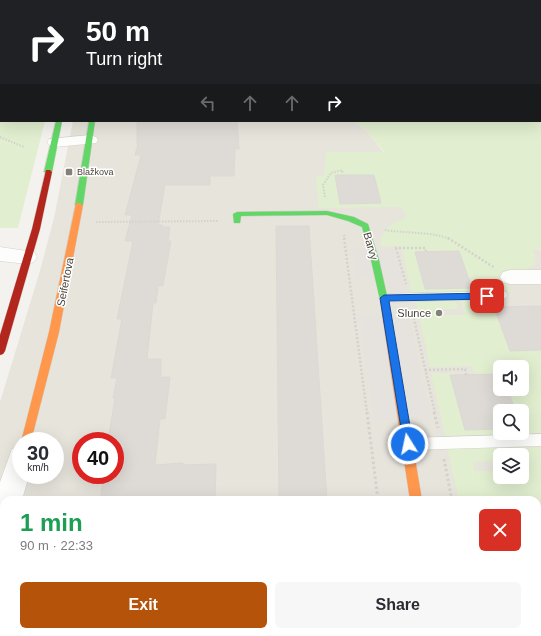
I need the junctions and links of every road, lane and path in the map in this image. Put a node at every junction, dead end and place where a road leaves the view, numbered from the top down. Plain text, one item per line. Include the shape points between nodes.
1 (59, 122) edge
2 (92, 122) edge
3 (0, 137) edge
4 (90, 140) junction
5 (55, 142) junction
6 (24, 147) dead end
7 (343, 174) dead end
8 (327, 213) junction
9 (237, 221) joint
10 (112, 222) dead end
11 (343, 227) dead end
12 (404, 233) dead end
13 (373, 247) junction
14 (396, 248) junction
15 (426, 251) dead end
16 (0, 254) edge
17 (26, 257) junction
18 (541, 277) edge
19 (506, 286) junction
20 (409, 297) junction
21 (384, 298) junction
22 (0, 351) edge
23 (425, 370) junction
24 (466, 375) dead end
25 (29, 432) edge
26 (541, 440) edge
27 (441, 443) junction
28 (408, 444) junction
29 (13, 484) edge
30 (9, 496) edge
31 (377, 496) edge
32 (415, 496) edge
33 (451, 496) edge

1 - 5 street
2 - 4 street, Seifertova
3 - 6 path
4 - 5 street
4 - 25 street, Seifertova via 59,308
5 - 17 street via 36,229
7 - 8 path via 342,170 331,173 323,185
8 - 9 street, Barvy via 237,214
8 - 13 street, Barvy via 351,219 365,226
9 - 10 path
11 - 31 path
12 - 19 path via 442,235
13 - 14 path
13 - 21 street, Barvy
14 - 15 path via 425,248
14 - 20 path
16 - 17 street
17 - 22 street
18 - 19 street
19 - 20 lane
20 - 21 lane
20 - 23 path
21 - 28 street, Barvy
23 - 24 path via 465,369
23 - 27 path
26 - 27 lane
27 - 28 lane
27 - 33 path
28 - 32 street, Barvy
29 - 30 street

